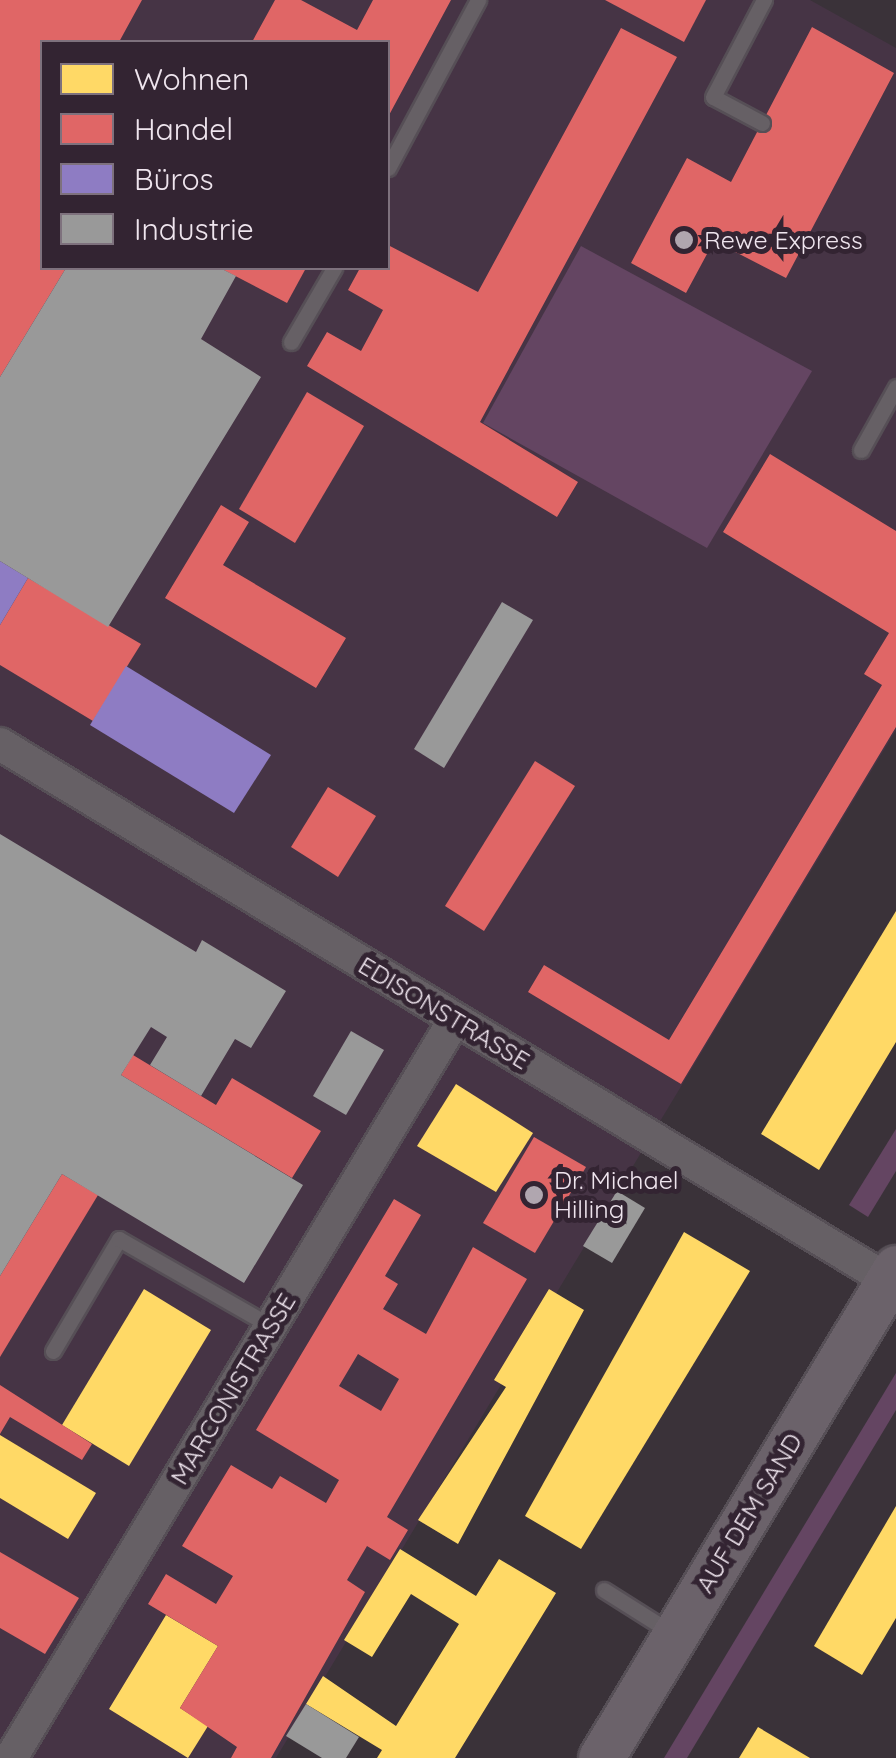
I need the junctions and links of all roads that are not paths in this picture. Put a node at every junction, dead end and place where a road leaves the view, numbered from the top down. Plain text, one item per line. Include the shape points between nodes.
1 (478, 0) edge
2 (764, 0) edge
3 (762, 123) dead end
4 (390, 164) edge
5 (333, 270) edge
6 (291, 342) dead end
7 (896, 387) edge
8 (860, 450) dead end
9 (0, 744) edge
10 (456, 1019) junction
11 (893, 1278) edge
12 (271, 1326) junction
13 (53, 1351) dead end
14 (604, 1590) dead end
15 (676, 1635) junction
16 (11, 1758) edge
17 (601, 1758) edge

1 - 4 lane
2 - 3 lane via 713,97
5 - 6 lane
7 - 8 lane
9 - 10 street, EDISONSTRASSE
10 - 11 street, EDISONSTRASSE
10 - 12 street, MARCONISTRASSE
11 - 15 street, AUF DEM SAND
12 - 13 lane via 119,1238
12 - 16 street, MARCONISTRASSE
14 - 15 lane
15 - 17 street, AUF DEM SAND

